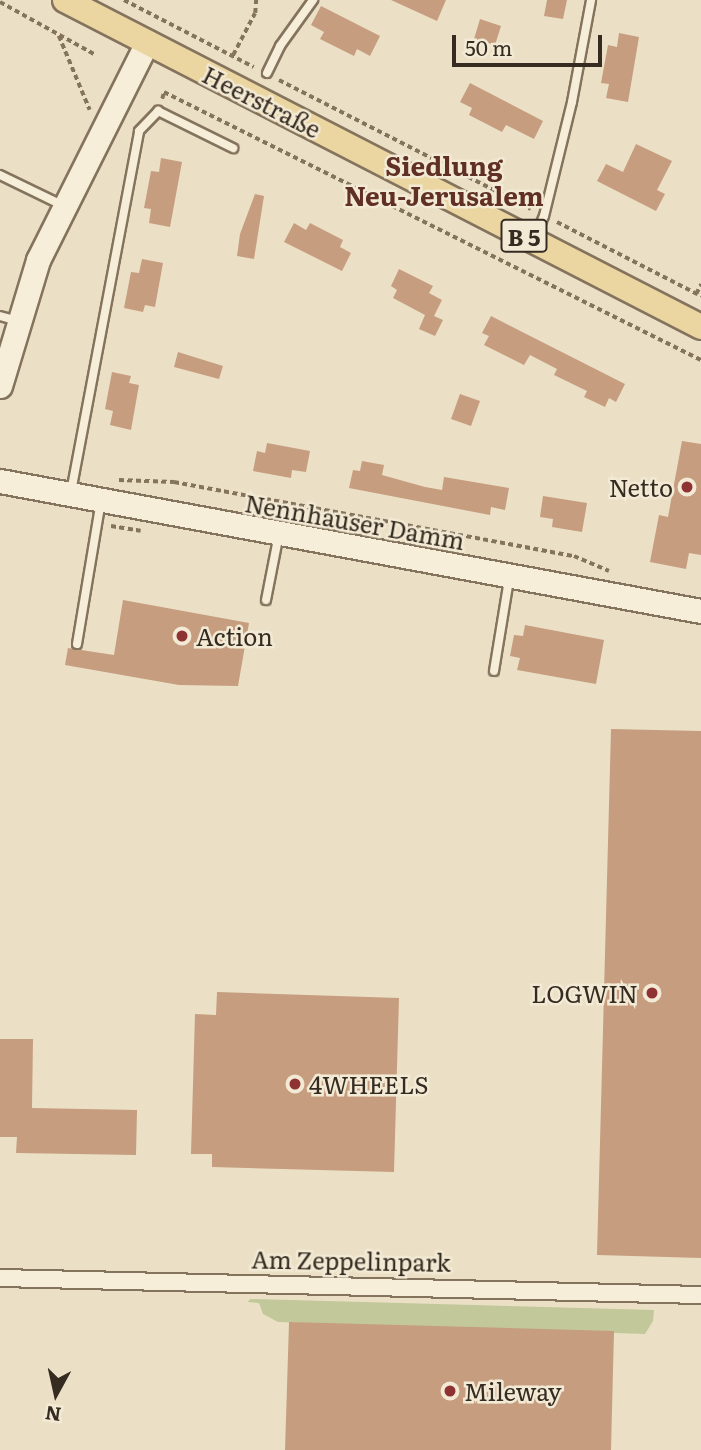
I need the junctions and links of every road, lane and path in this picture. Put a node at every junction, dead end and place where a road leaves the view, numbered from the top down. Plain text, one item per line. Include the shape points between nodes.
1 (65, 0) edge
2 (124, 0) edge
3 (256, 0) edge
4 (313, 0) edge
5 (592, 0) edge
6 (0, 2) edge
7 (58, 34) junction
8 (147, 42) junction
9 (96, 55) dead end
10 (233, 56) junction
11 (267, 73) junction
12 (164, 92) dead end
13 (100, 136) junction
14 (233, 148) dead end
15 (0, 175) edge
16 (64, 206) junction
17 (544, 216) junction
18 (534, 241) junction
19 (701, 284) edge
20 (699, 295) edge
21 (10, 319) edge
22 (701, 327) edge
23 (701, 359) edge
24 (0, 386) edge
25 (118, 480) dead end
26 (0, 481) edge
27 (71, 495) junction
28 (101, 501) junction
29 (279, 533) junction
30 (510, 576) junction
31 (621, 578) dead end
32 (267, 600) dead end
33 (701, 611) edge
34 (76, 644) dead end
35 (494, 671) dead end
36 (0, 1278) edge
37 (701, 1295) edge

1 - 8 main road, Heerstraße / B 5
2 - 10 path
3 - 10 path via 255,13
4 - 11 lane
5 - 17 lane
6 - 7 path
7 - 9 path
7 - 13 path
8 - 13 main road
8 - 18 main road, Heerstraße / B 5
10 - 11 path
11 - 17 path
12 - 23 path
13 - 16 main road
14 - 27 lane via 158,111 139,131
15 - 16 lane
16 - 21 main road
17 - 18 lane
17 - 20 path
18 - 22 main road, Heerstraße / B 5
19 - 20 path
21 - 24 main road
25 - 31 path via 174,482 575,556
26 - 27 main road, Nennhauser Damm
27 - 28 main road, Nennhauser Damm
28 - 29 main road, Nennhauser Damm
28 - 34 lane
29 - 30 main road, Nennhauser Damm
29 - 32 lane
30 - 33 main road, Nennhauser Damm
30 - 35 lane
36 - 37 street, Am Zeppelinpark

